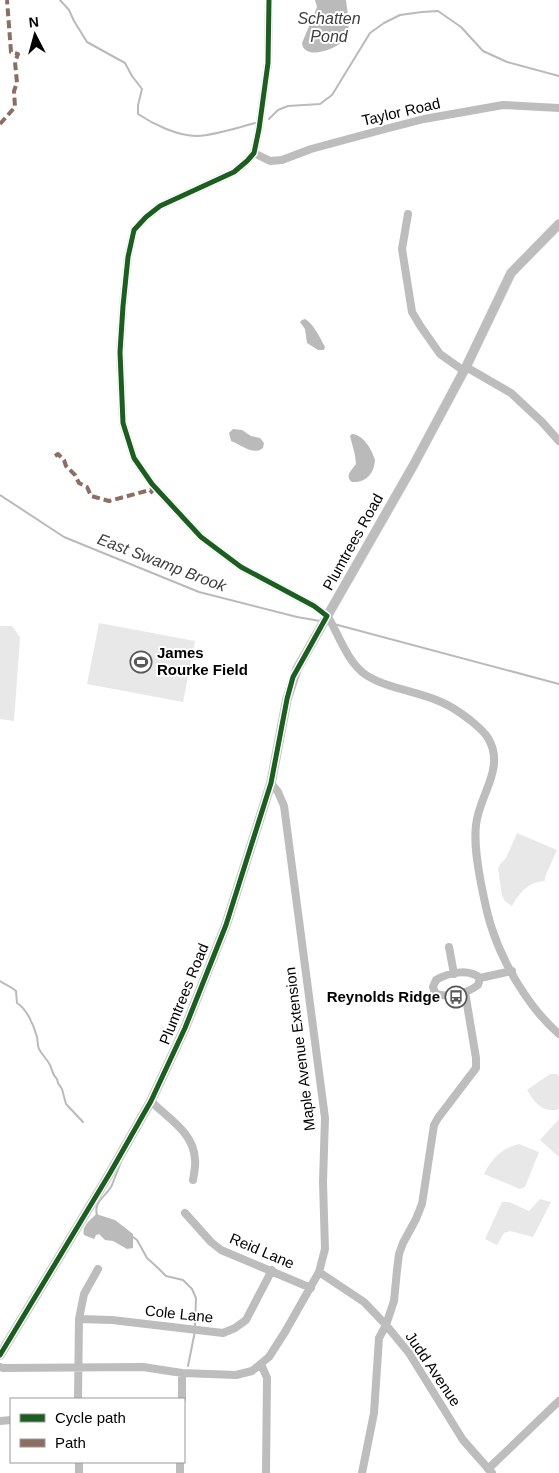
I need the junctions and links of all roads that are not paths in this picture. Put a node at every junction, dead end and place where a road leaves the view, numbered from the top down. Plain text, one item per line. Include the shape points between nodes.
1 (269, 0) edge
2 (559, 108) edge
3 (254, 153) junction
4 (408, 214) dead end
5 (559, 224) edge
6 (465, 369) junction
7 (559, 441) edge
8 (327, 617) junction
9 (271, 783) junction
10 (449, 947) dead end
11 (512, 971) junction
12 (454, 974) junction
13 (480, 978) junction
14 (465, 992) junction
15 (559, 1034) edge
16 (151, 1101) junction
17 (193, 1180) dead end
18 (185, 1213) dead end
19 (98, 1269) dead end
20 (272, 1270) junction
21 (319, 1272) junction
22 (311, 1288) junction
23 (79, 1319) junction
24 (386, 1325) junction
25 (0, 1355) edge
26 (261, 1364) junction
27 (0, 1367) edge
28 (78, 1367) junction
29 (182, 1373) junction
30 (78, 1398) edge
31 (182, 1398) edge
32 (559, 1401) edge
33 (490, 1471) edge
34 (266, 1473) edge
35 (362, 1473) edge

1 - 3 street via 268,63
2 - 3 street, Taylor Road via 504,105 424,120 311,149 282,160 270,161
3 - 8 street via 234,172 160,206 134,230 128,257 120,352 123,423 134,458 152,484 201,537 241,567 314,606
4 - 6 street via 402,249 412,312 440,354
5 - 6 main road, Plumtrees Road via 511,273
6 - 7 street via 511,393
6 - 8 main road, Plumtrees Road via 414,466
8 - 9 main road, Plumtrees Road via 297,669 289,690
8 - 11 street via 364,674 441,702 474,723 488,739 495,757 495,768 476,824 476,848 491,926
9 - 16 main road, Plumtrees Road via 226,925 185,1028
9 - 21 street, Maple Avenue Extension via 284,806 325,1118 325,1249
10 - 12 street
11 - 13 street
11 - 15 street via 538,1013
12 - 13 street via 465,972
12 - 14 street via 436,980 435,993 441,996
13 - 14 street via 478,985
14 - 24 street via 476,1068 434,1125 422,1204 399,1254 394,1301
16 - 17 street via 184,1131 192,1144 196,1160
16 - 25 main road, Plumtrees Road
18 - 20 street, Reid Lane via 221,1250
19 - 23 street via 84,1294
20 - 22 street, Reid Lane
20 - 23 street, Cole Lane via 246,1320 223,1333
21 - 22 street, Maple Avenue Extension
21 - 24 street, Judd Avenue via 364,1302
22 - 26 street, Maple Avenue Extension via 269,1357
23 - 28 street
24 - 33 street, Judd Avenue via 409,1353 462,1440
24 - 35 street via 379,1338 374,1413
26 - 29 street, Maple Avenue Extension via 236,1375
26 - 34 street via 267,1378
27 - 28 street, Maple Avenue Extension
28 - 29 street, Maple Avenue Extension via 143,1367
28 - 30 street
29 - 31 street
32 - 33 street

